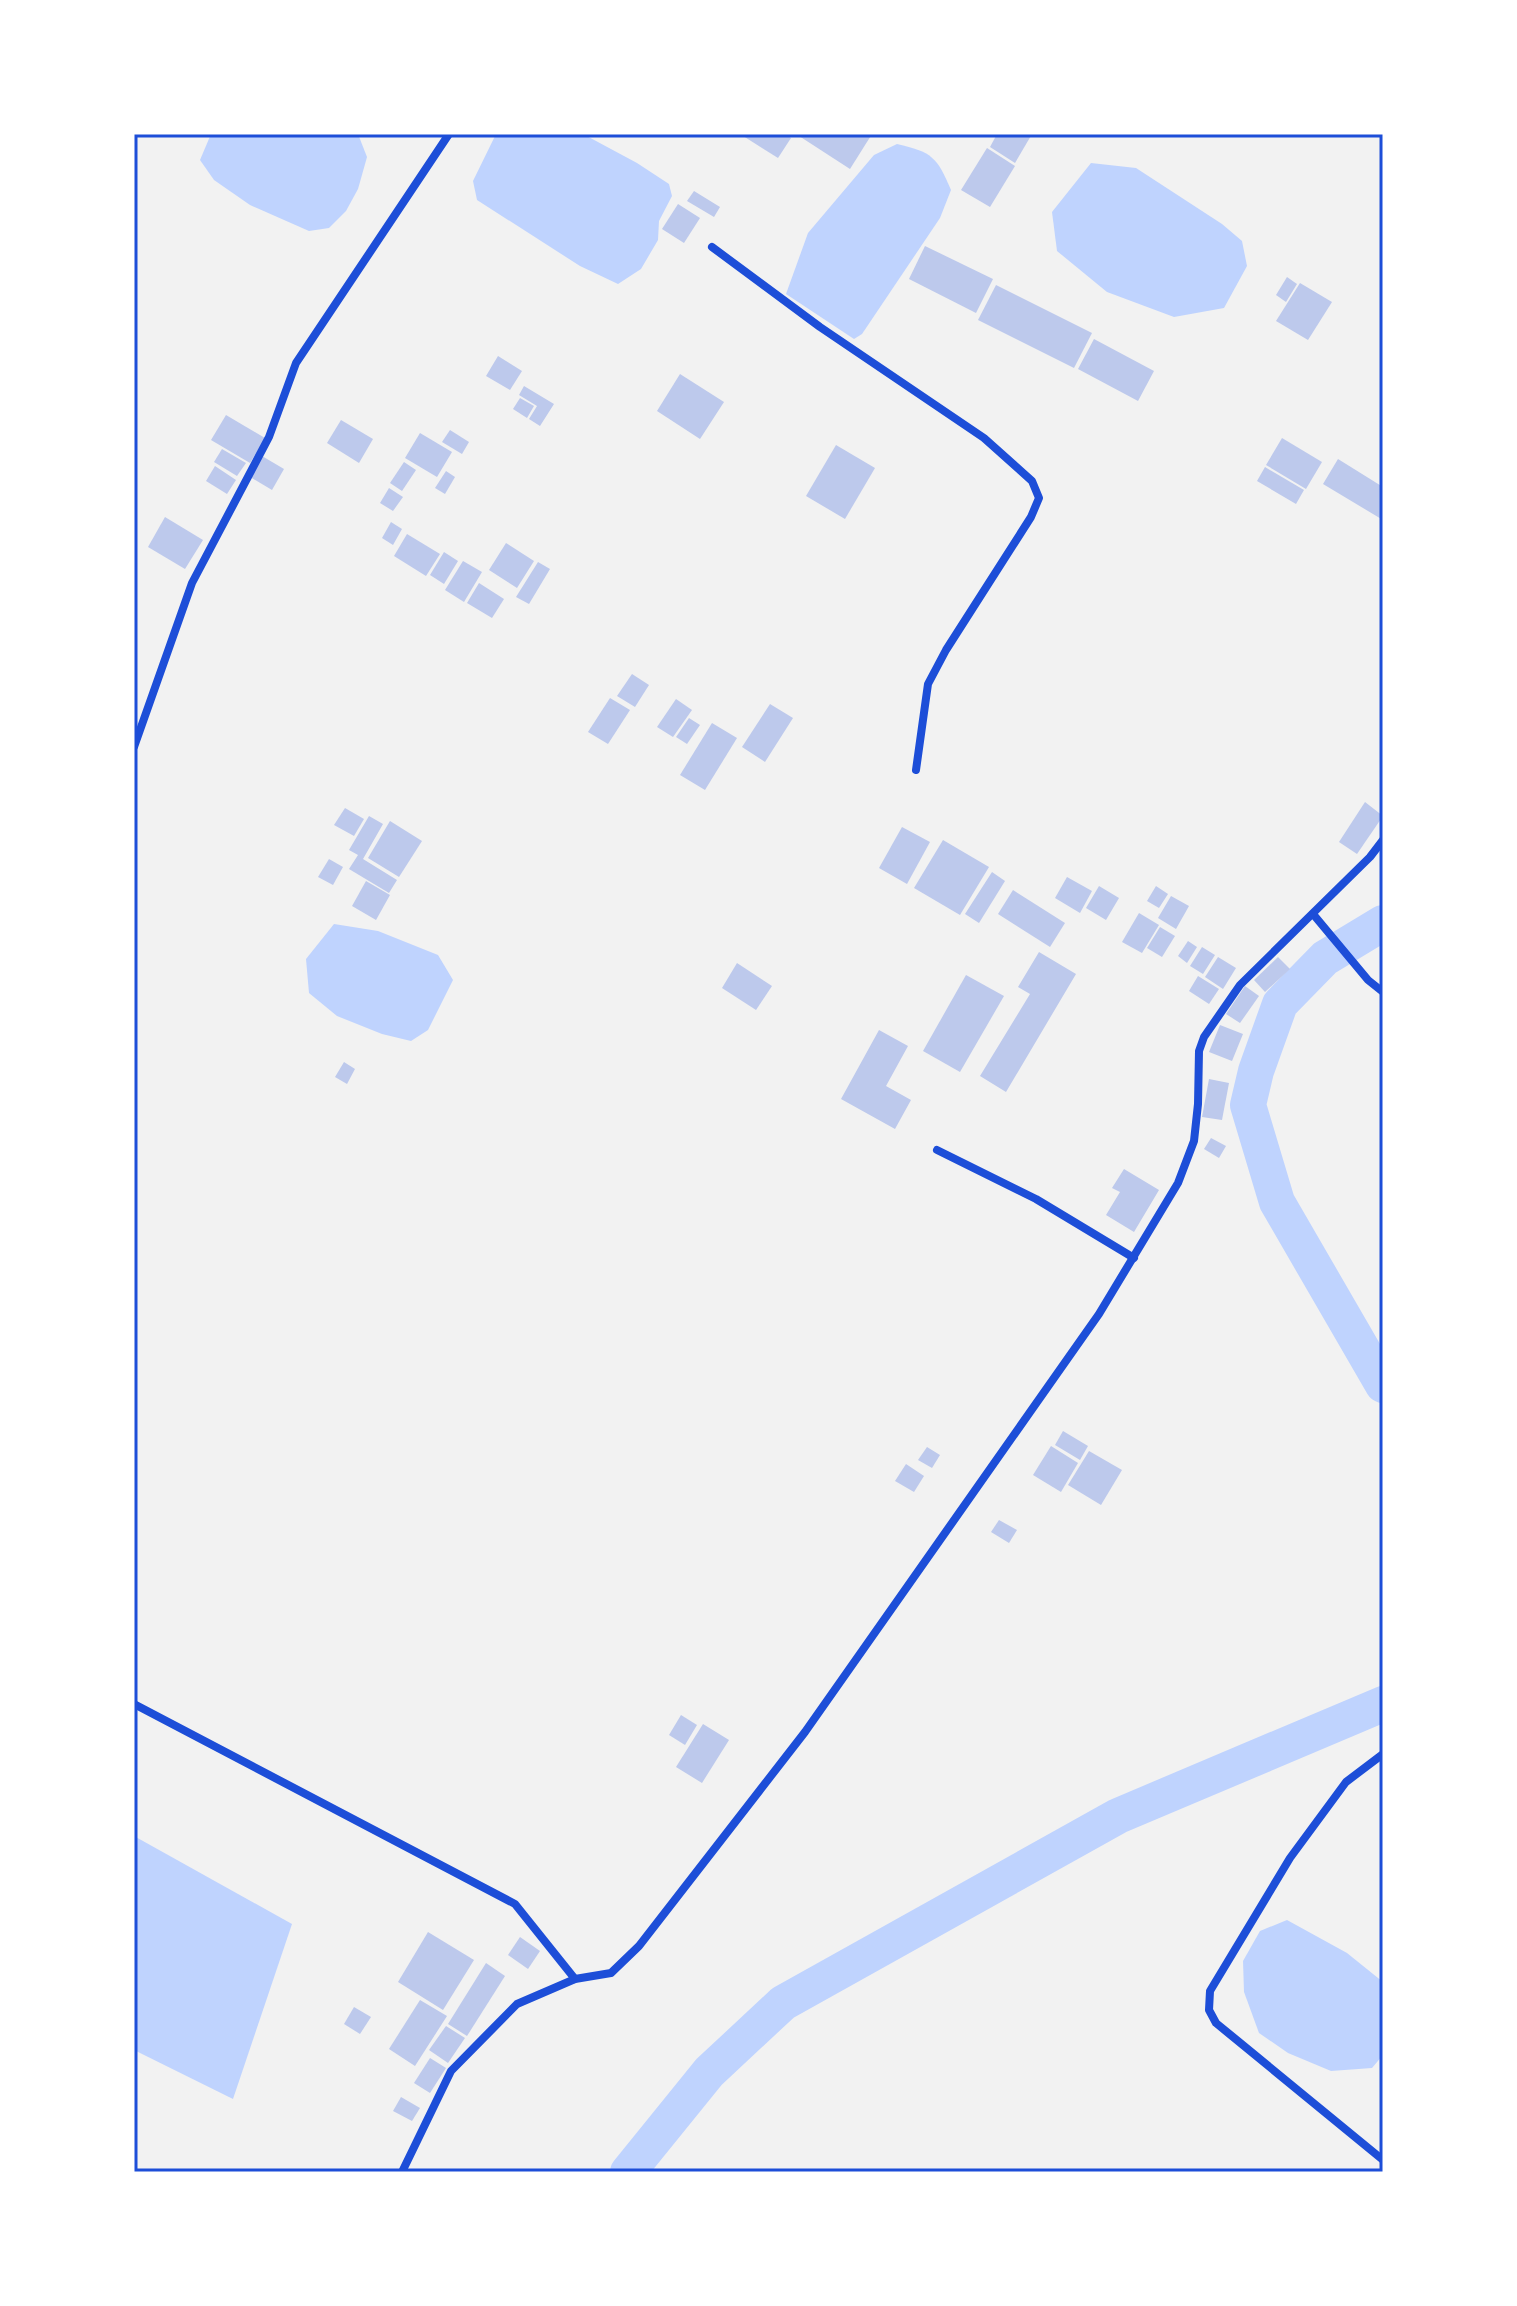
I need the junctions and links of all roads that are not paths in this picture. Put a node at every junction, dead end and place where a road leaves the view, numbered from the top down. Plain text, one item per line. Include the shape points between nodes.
1 (449, 134) edge
2 (712, 247) dead end
3 (134, 747) edge
4 (916, 770) dead end
5 (1383, 840) edge
6 (1313, 914) junction
7 (1383, 992) edge
8 (937, 1150) dead end
9 (1134, 1258) junction
10 (134, 1704) edge
11 (1383, 1754) edge
12 (575, 1979) junction
13 (1383, 2160) edge
14 (402, 2172) edge

1 - 3 street via 296,363 269,437 192,583
2 - 4 street via 984,438 1032,481 1039,498 928,684
5 - 6 street
6 - 7 street
6 - 9 street via 1240,985 1204,1037 1194,1141 1178,1183
8 - 9 street via 1036,1199
9 - 12 street via 805,1732 639,1946 611,1973
10 - 12 street via 515,1904
11 - 13 street via 1346,1782 1290,1858 1210,1991 1209,2010 1216,2023
12 - 14 street via 517,2004 451,2071

